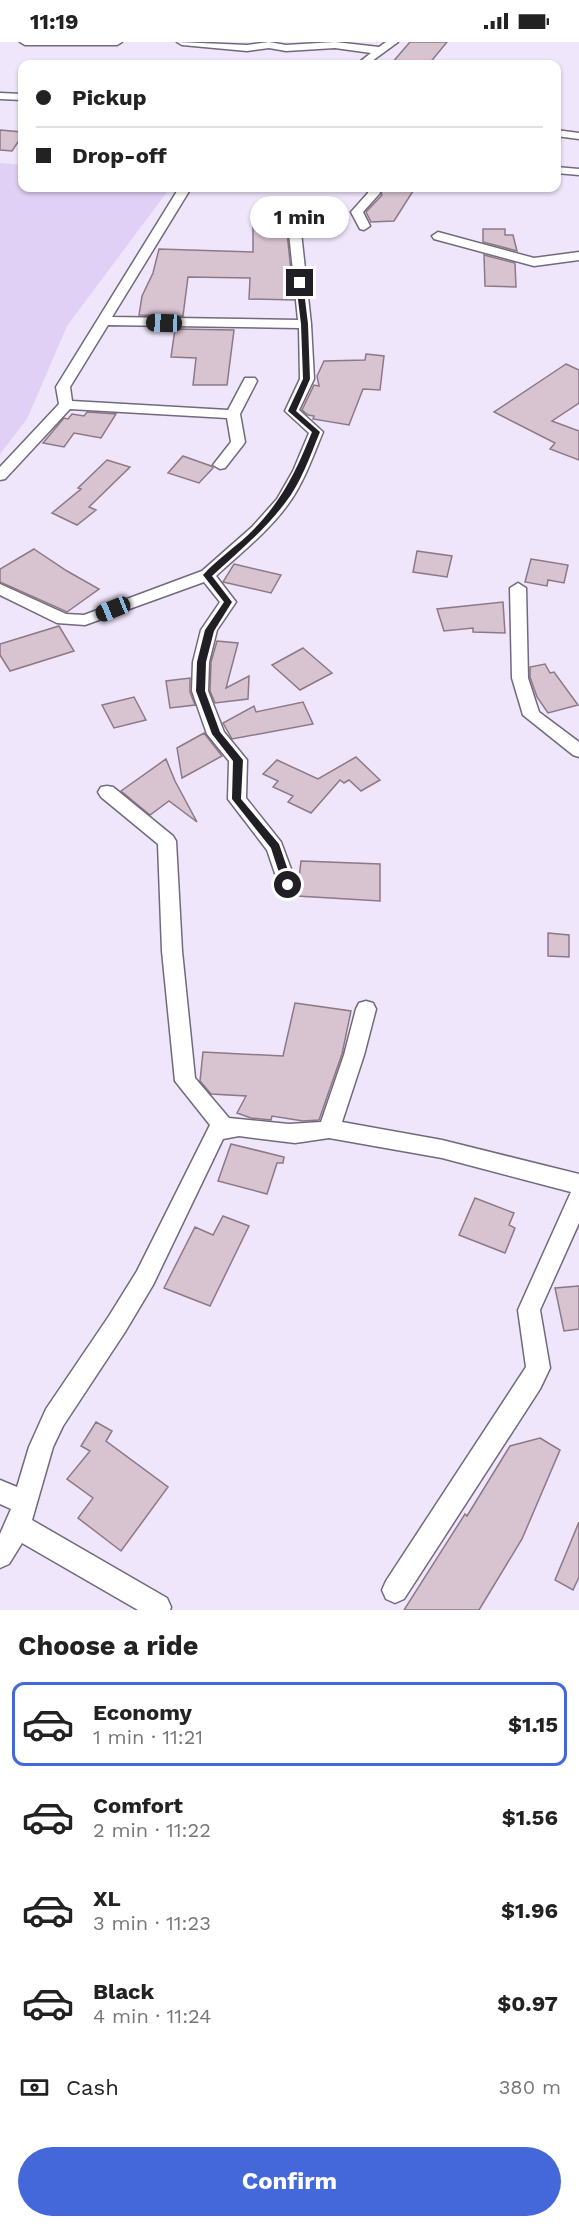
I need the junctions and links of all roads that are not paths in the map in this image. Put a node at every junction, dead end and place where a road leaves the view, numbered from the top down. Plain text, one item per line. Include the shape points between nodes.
1 (25, 42) edge
2 (117, 42) edge
3 (182, 42) edge
4 (393, 42) edge
5 (270, 44) edge
6 (382, 51) junction
7 (368, 60) edge
8 (0, 96) edge
9 (18, 97) edge
10 (561, 134) edge
11 (579, 136) edge
12 (561, 170) edge
13 (579, 172) edge
14 (183, 192) edge
15 (374, 192) edge
16 (294, 223) dead end
17 (364, 226) dead end
18 (438, 236) dead end
19 (579, 256) edge
20 (105, 321) junction
21 (305, 324) junction
22 (250, 381) dead end
23 (66, 405) junction
24 (233, 414) junction
25 (220, 465) dead end
26 (0, 476) edge
27 (207, 575) junction
28 (518, 588) dead end
29 (0, 589) edge
30 (579, 751) edge
31 (107, 792) dead end
32 (288, 885) dead end
33 (366, 1009) dead end
34 (224, 1127) junction
35 (330, 1129) junction
36 (579, 1184) edge
37 (579, 1198) edge
38 (0, 1492) edge
39 (21, 1514) junction
40 (0, 1555) edge
41 (395, 1590) dead end
42 (158, 1607) dead end

1 - 2 street
3 - 5 street via 247,48
4 - 6 street
5 - 6 street
6 - 7 street
8 - 9 street
10 - 11 street
12 - 13 street
14 - 20 street
15 - 17 street via 357,212
16 - 21 street
18 - 19 street via 534,262
20 - 21 street
20 - 23 street via 63,387
21 - 27 street via 307,379 292,411 316,432 283,501 249,539
22 - 24 street
23 - 24 street
23 - 26 street
24 - 25 street via 237,442
27 - 29 street via 85,620 63,619
27 - 32 street via 228,602 209,630 201,662 200,691 216,734 238,760 237,799 275,847
28 - 30 street via 520,678 531,715
31 - 34 street via 166,841 172,951 186,1081
33 - 35 street
34 - 35 street via 313,1134
34 - 39 street via 215,1133 150,1269 47,1432
35 - 36 street via 442,1149
37 - 41 street via 529,1310 538,1368 532,1381
38 - 39 street
39 - 40 street
39 - 42 street

